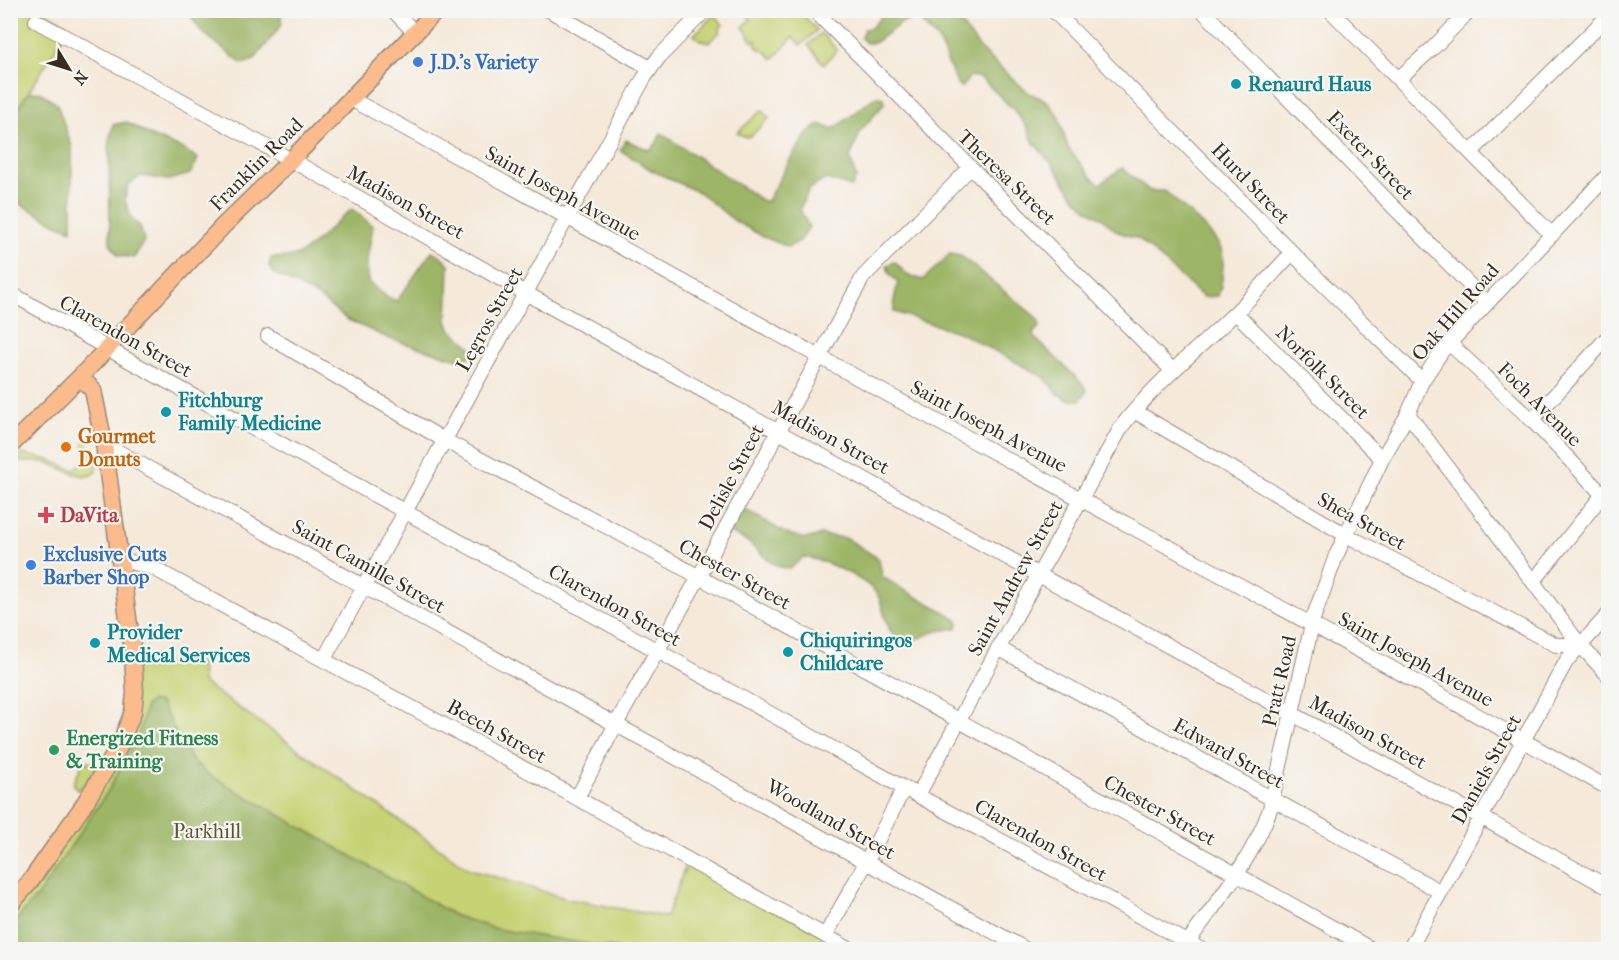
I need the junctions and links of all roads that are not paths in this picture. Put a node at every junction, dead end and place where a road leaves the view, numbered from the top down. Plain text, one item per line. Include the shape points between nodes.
1 (393, 10) edge
2 (437, 10) edge
3 (549, 10) edge
4 (705, 10) edge
5 (814, 10) edge
6 (1053, 10) edge
7 (1202, 10) edge
8 (1330, 10) edge
9 (1470, 10) edge
10 (1608, 16) edge
11 (36, 21) dead end
12 (415, 33) junction
13 (650, 68) junction
14 (1398, 79) junction
15 (351, 99) junction
16 (1472, 152) junction
17 (291, 160) junction
18 (969, 168) junction
19 (1608, 175) edge
20 (568, 216) junction
21 (1552, 235) junction
22 (1292, 253) junction
23 (10, 293) edge
24 (527, 294) junction
25 (1487, 303) junction
26 (1236, 313) junction
27 (268, 336) dead end
28 (1608, 337) edge
29 (1449, 343) junction
30 (106, 348) junction
31 (819, 357) junction
32 (1173, 370) junction
33 (80, 377) junction
34 (1422, 381) junction
35 (1134, 411) junction
36 (1408, 414) junction
37 (1532, 420) junction
38 (778, 431) junction
39 (444, 440) junction
40 (104, 444) junction
41 (10, 446) edge
42 (1382, 459) junction
43 (1605, 491) edge
44 (1082, 498) junction
45 (406, 512) junction
46 (1346, 535) junction
47 (119, 560) junction
48 (1039, 574) junction
49 (699, 577) junction
50 (1533, 582) junction
51 (364, 586) junction
52 (1608, 615) edge
53 (1312, 625) junction
54 (1580, 645) junction
55 (998, 648) junction
56 (658, 650) junction
57 (324, 659) junction
58 (1608, 675) edge
59 (1292, 712) junction
60 (959, 721) junction
61 (616, 724) junction
62 (1524, 741) junction
63 (904, 788) junction
64 (1608, 788) edge
65 (918, 795) junction
66 (577, 798) junction
67 (1272, 799) junction
68 (1482, 818) junction
69 (867, 861) junction
70 (1236, 874) junction
71 (1608, 887) edge
72 (1441, 892) junction
73 (10, 905) edge
74 (825, 936) junction
75 (1183, 946) edge
76 (851, 950) edge
77 (1027, 950) edge
78 (1202, 950) edge
79 (1373, 950) edge
80 (1409, 950) edge

1 - 12 street
2 - 12 main road, Franklin Road
3 - 13 street
4 - 13 street, Legros Street
5 - 18 street, Theresa Street
6 - 22 street, Hurd Street
7 - 25 street, Exeter Street
8 - 14 street
9 - 14 street
10 - 16 street
11 - 17 street, Madison Street
12 - 15 main road, Franklin Road
13 - 20 street, Legros Street
14 - 16 street
15 - 17 main road, Franklin Road
15 - 20 street, Saint Joseph Avenue
16 - 21 street
17 - 24 street, Madison Street
17 - 30 main road, Franklin Road
18 - 31 street, Delisle Street via 863,277
18 - 32 street, Theresa Street
19 - 21 street, Oak Hill Road
20 - 24 street, Legros Street
20 - 31 street, Saint Joseph Avenue
21 - 25 street, Oak Hill Road
22 - 26 street, Saint Andrew Street
22 - 34 street, Hurd Street
23 - 30 street, Clarendon Street
24 - 38 street, Madison Street
24 - 39 street, Legros Street
25 - 29 street, Oak Hill Road
26 - 32 street, Saint Andrew Street
26 - 42 street, Norfolk Street
27 - 39 street, Chester Street
28 - 37 street
29 - 34 street, Oak Hill Road
29 - 37 street, Foch Avenue
30 - 33 main road, Franklin Road
30 - 45 street, Clarendon Street
31 - 38 street, Delisle Street
31 - 44 street, Saint Joseph Avenue
32 - 35 street, Saint Andrew Street
33 - 40 main road via 93,390
33 - 41 main road, Franklin Road
34 - 36 street, Oak Hill Road
35 - 44 street, Saint Andrew Street
35 - 46 street, Shea Street
36 - 42 street, Pratt Road
36 - 50 street
37 - 43 street, Foch Avenue
38 - 48 street, Madison Street
38 - 49 street, Delisle Street
39 - 45 street, Legros Street
39 - 49 street, Chester Street
40 - 47 main road
40 - 51 street, Saint Camille Street
42 - 46 street, Pratt Road
43 - 50 street
44 - 48 street, Saint Andrew Street
44 - 53 street, Saint Joseph Avenue
45 - 51 street, Legros Street
45 - 56 street, Clarendon Street
46 - 53 street, Pratt Road
46 - 54 street, Shea Street via 1556,645
47 - 57 street, Beech Street via 153,568
47 - 73 main road via 133,654 133,712 118,749 87,799
48 - 55 street, Saint Andrew Street
48 - 59 street, Madison Street
49 - 56 street, Delisle Street
49 - 60 street, Chester Street
50 - 54 street
51 - 57 street, Legros Street
51 - 61 street, Saint Camille Street
52 - 54 street, Daniels Street
53 - 59 street, Pratt Road
53 - 62 street, Saint Joseph Avenue
54 - 58 street
54 - 62 street, Daniels Street via 1567,660
55 - 60 street, Saint Andrew Street
55 - 67 street, Edward Street
56 - 61 street, Delisle Street
56 - 63 street, Clarendon Street
57 - 66 street, Beech Street
59 - 67 street, Pratt Road
59 - 68 street, Madison Street
60 - 65 street, Saint Andrew Street
60 - 70 street, Chester Street
61 - 66 street, Delisle Street
61 - 69 street, Woodland Street
62 - 64 street, Saint Joseph Avenue
62 - 68 street, Daniels Street
63 - 65 street, Clarendon Street
63 - 69 street
65 - 75 street, Clarendon Street
66 - 74 street, Beech Street
67 - 70 street, Pratt Road via 1263,830
67 - 72 street, Edward Street
68 - 71 street, Madison Street
68 - 72 street, Daniels Street
69 - 74 street
69 - 77 street, Woodland Street
70 - 75 street, Pratt Road
70 - 79 street, Chester Street
72 - 80 street, Daniels Street
74 - 76 street, Beech Street
75 - 78 street, Clarendon Street

